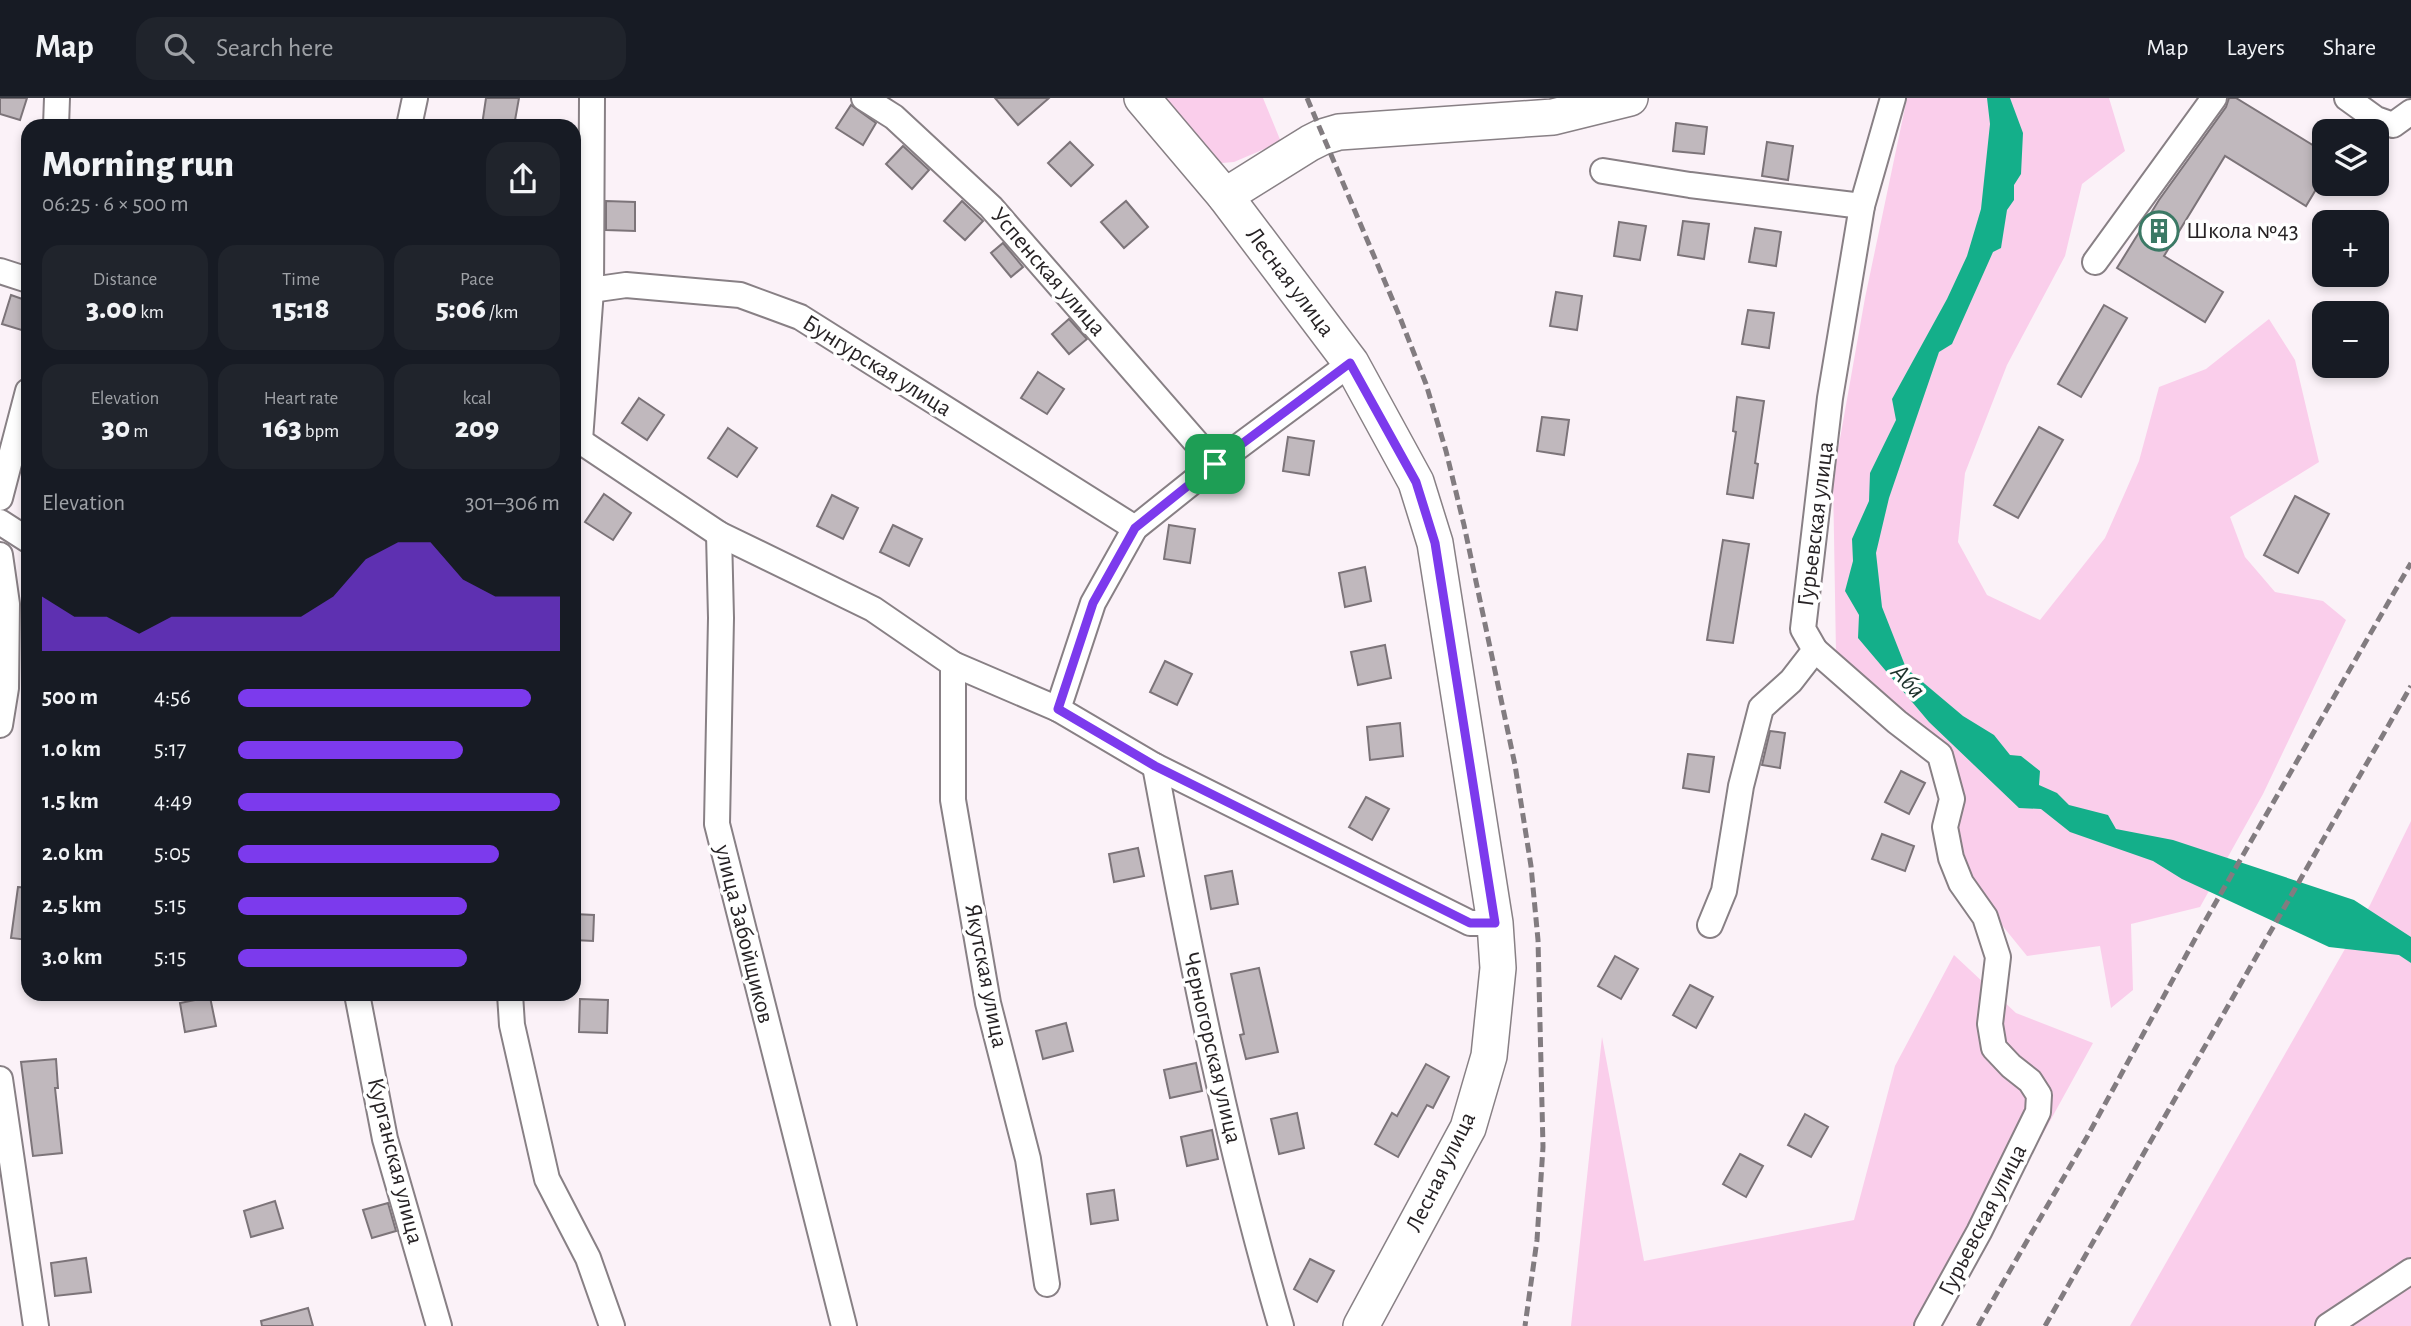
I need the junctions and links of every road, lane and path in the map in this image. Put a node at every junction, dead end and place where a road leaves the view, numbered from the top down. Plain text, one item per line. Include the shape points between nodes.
1 (57, 98) edge
2 (415, 98) edge
3 (592, 98) edge
4 (864, 98) edge
5 (1142, 98) edge
6 (1630, 98) edge
7 (1893, 98) edge
8 (2214, 98) edge
9 (2347, 98) edge
10 (1557, 108) edge
11 (2411, 112) edge
12 (57, 119) edge
13 (410, 119) edge
14 (1603, 171) dead end
15 (1225, 196) junction
16 (1862, 206) junction
17 (2095, 262) dead end
18 (0, 271) edge
19 (21, 278) edge
20 (591, 290) junction
21 (1350, 363) junction
22 (581, 396) edge
23 (21, 418) edge
24 (581, 442) edge
25 (1215, 464) junction
26 (0, 498) edge
27 (0, 522) edge
28 (1135, 528) junction
29 (719, 534) junction
30 (21, 536) edge
31 (0, 555) edge
32 (1815, 650) junction
33 (953, 664) junction
34 (1058, 709) junction
35 (0, 725) edge
36 (1155, 766) junction
37 (1495, 923) junction
38 (1710, 925) dead end
39 (358, 1001) edge
40 (510, 1001) edge
41 (0, 1079) edge
42 (2411, 1271) edge
43 (1047, 1284) dead end
44 (36, 1326) edge
45 (439, 1326) edge
46 (612, 1326) edge
47 (844, 1326) edge
48 (1281, 1326) edge
49 (1361, 1326) edge
50 (1927, 1326) edge
51 (2328, 1326) edge

1 - 12 street
2 - 13 street
3 - 20 street
4 - 25 street, Успенская улица via 894,117 991,207
5 - 15 main road, Лесная улица
6 - 10 main road
7 - 16 street, Гурьевская улица
8 - 17 street
9 - 11 street via 2393,125
10 - 15 main road via 1322,136
14 - 16 street
15 - 21 main road, Лесная улица
16 - 32 street, Гурьевская улица via 1830,398 1803,629
18 - 19 street
20 - 22 street
20 - 28 street, Бунгурская улица via 626,285 740,295 800,317
21 - 25 street
21 - 37 main road, Лесная улица via 1416,482 1435,543
23 - 26 street
24 - 29 street
25 - 28 street
27 - 30 street
28 - 34 street via 1093,603
29 - 33 street via 873,609
29 - 47 street, улица Забойщиков via 717,824
31 - 35 street via 8,604 6,688
32 - 38 street via 1791,681 1761,708 1741,786 1724,891
32 - 50 street, Гурьевская улица via 1940,755 1952,799 1945,827 1951,858 1961,883 1985,917 1998,957 1990,1024 1994,1048 2039,1095 2038,1112
33 - 34 street
33 - 43 street, Якутская улица via 953,800 988,1003 1028,1159
34 - 36 street
36 - 37 street via 1470,923
36 - 48 street, Черногорская улица via 1214,1056 1256,1240
37 - 49 main road, Лесная улица via 1498,968 1489,1056 1468,1128
39 - 45 street, Курганская улица via 385,1139
40 - 46 street via 547,1179 588,1258
41 - 44 street
42 - 51 street

